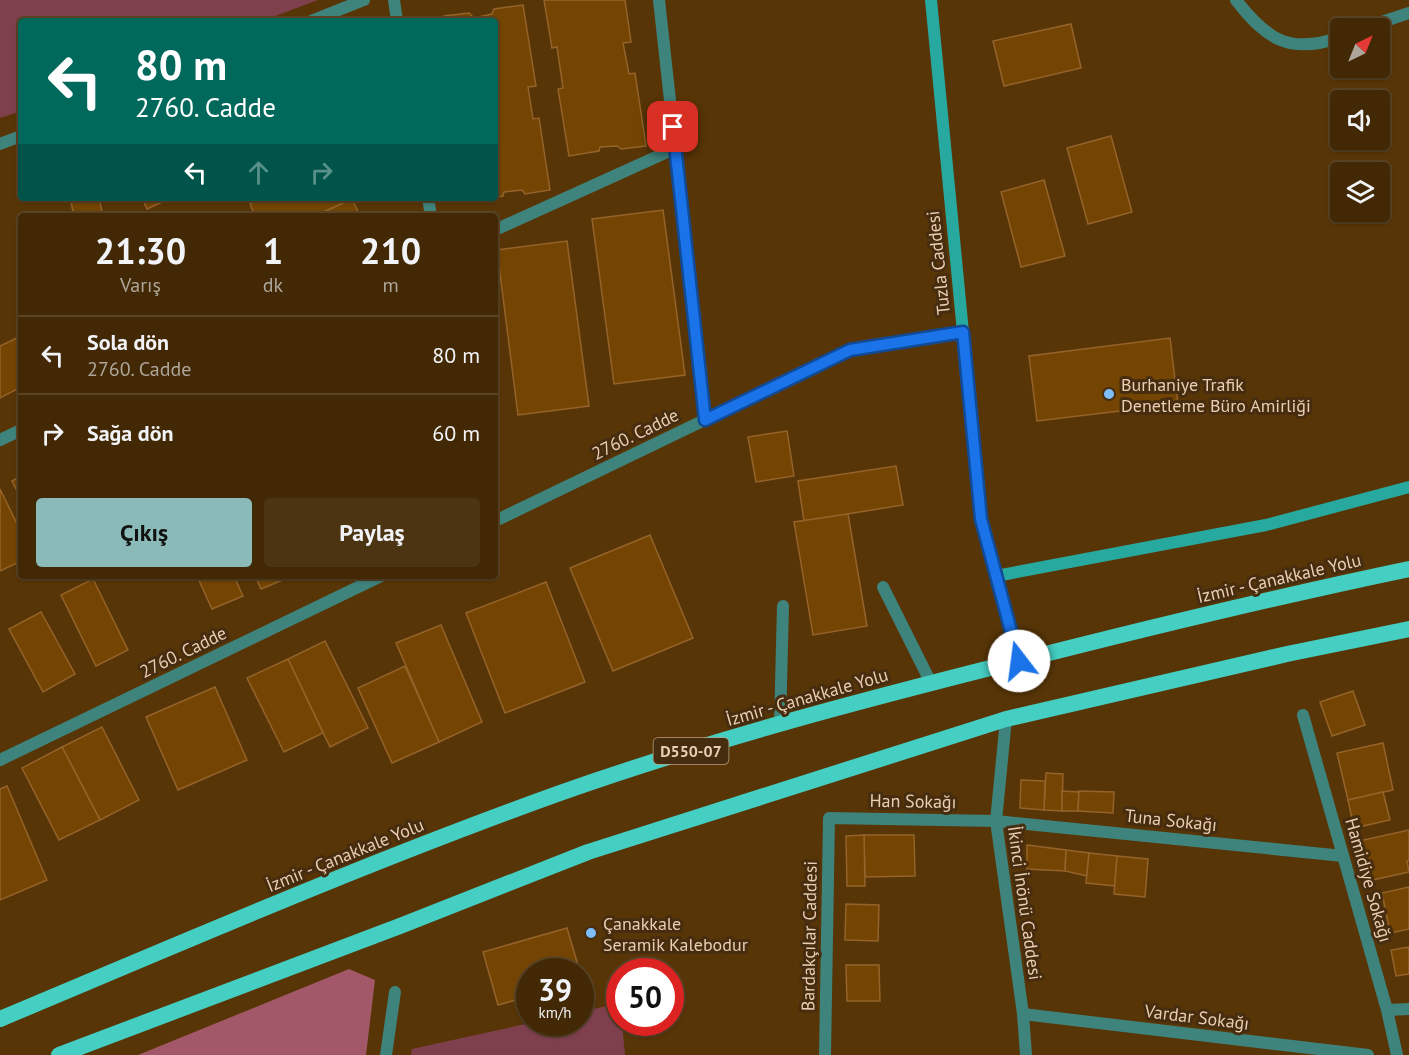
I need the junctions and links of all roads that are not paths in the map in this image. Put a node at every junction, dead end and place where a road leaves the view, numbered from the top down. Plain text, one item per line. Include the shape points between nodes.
1 (364, 0) edge
2 (394, 0) edge
3 (659, 0) edge
4 (931, 0) edge
5 (1236, 0) edge
6 (1409, 13) edge
7 (319, 18) edge
8 (397, 18) edge
9 (1390, 19) edge
10 (1330, 40) edge
11 (18, 137) edge
12 (0, 144) edge
13 (676, 148) junction
14 (498, 229) edge
15 (963, 332) junction
16 (705, 420) junction
17 (18, 431) edge
18 (0, 440) edge
19 (1409, 487) edge
20 (498, 520) edge
21 (1409, 569) edge
22 (996, 576) junction
23 (375, 579) edge
24 (883, 587) dead end
25 (783, 606) dead end
26 (1409, 629) edge
27 (1019, 661) junction
28 (931, 682) junction
29 (1303, 715) dead end
30 (1006, 719) junction
31 (780, 724) junction
32 (0, 760) edge
33 (829, 818) joint
34 (996, 821) junction
35 (1343, 856) junction
36 (395, 992) dead end
37 (1409, 1009) edge
38 (1388, 1010) junction
39 (1023, 1014) junction
40 (0, 1019) edge
41 (59, 1055) edge
42 (386, 1055) edge
43 (825, 1055) edge
44 (1026, 1055) edge
45 (1368, 1055) edge
46 (1397, 1055) edge

1 - 7 street
2 - 8 street
3 - 13 street
4 - 15 main road, Tuzla Caddesi
5 - 10 street via 1261,29 1284,42 1313,45
6 - 9 street
11 - 12 street
13 - 14 street
13 - 16 street
15 - 16 street, 2760. Cadde via 850,350
15 - 22 main road, Tuzla Caddesi via 981,519
16 - 20 street, 2760. Cadde
17 - 18 street
19 - 22 main road via 1266,525
21 - 27 highway, İzmir - Çanakkale Yolu / D550-07 via 1250,603
22 - 27 main road, Tuzla Caddesi
23 - 32 street, 2760. Cadde
24 - 28 street
25 - 31 street
26 - 30 highway
27 - 28 highway, İzmir - Çanakkale Yolu / D550-07
28 - 31 highway, İzmir - Çanakkale Yolu / D550-07
29 - 35 street, Hamidiye Sokağı
30 - 34 street, İkinci İnönü Caddesi
30 - 41 highway via 588,852
31 - 40 highway, İzmir - Çanakkale Yolu / D550-07 via 549,798 350,873
33 - 34 street, Han Sokağı
33 - 43 street, Bardakçılar Caddesi
34 - 35 street, Tuna Sokağı
34 - 39 street, İkinci İnönü Caddesi
35 - 38 street, Hamidiye Sokağı
36 - 42 street
37 - 38 street
38 - 46 street, Hamidiye Sokağı
39 - 44 street, İkinci İnönü Caddesi
39 - 45 street, Vardar Sokağı

